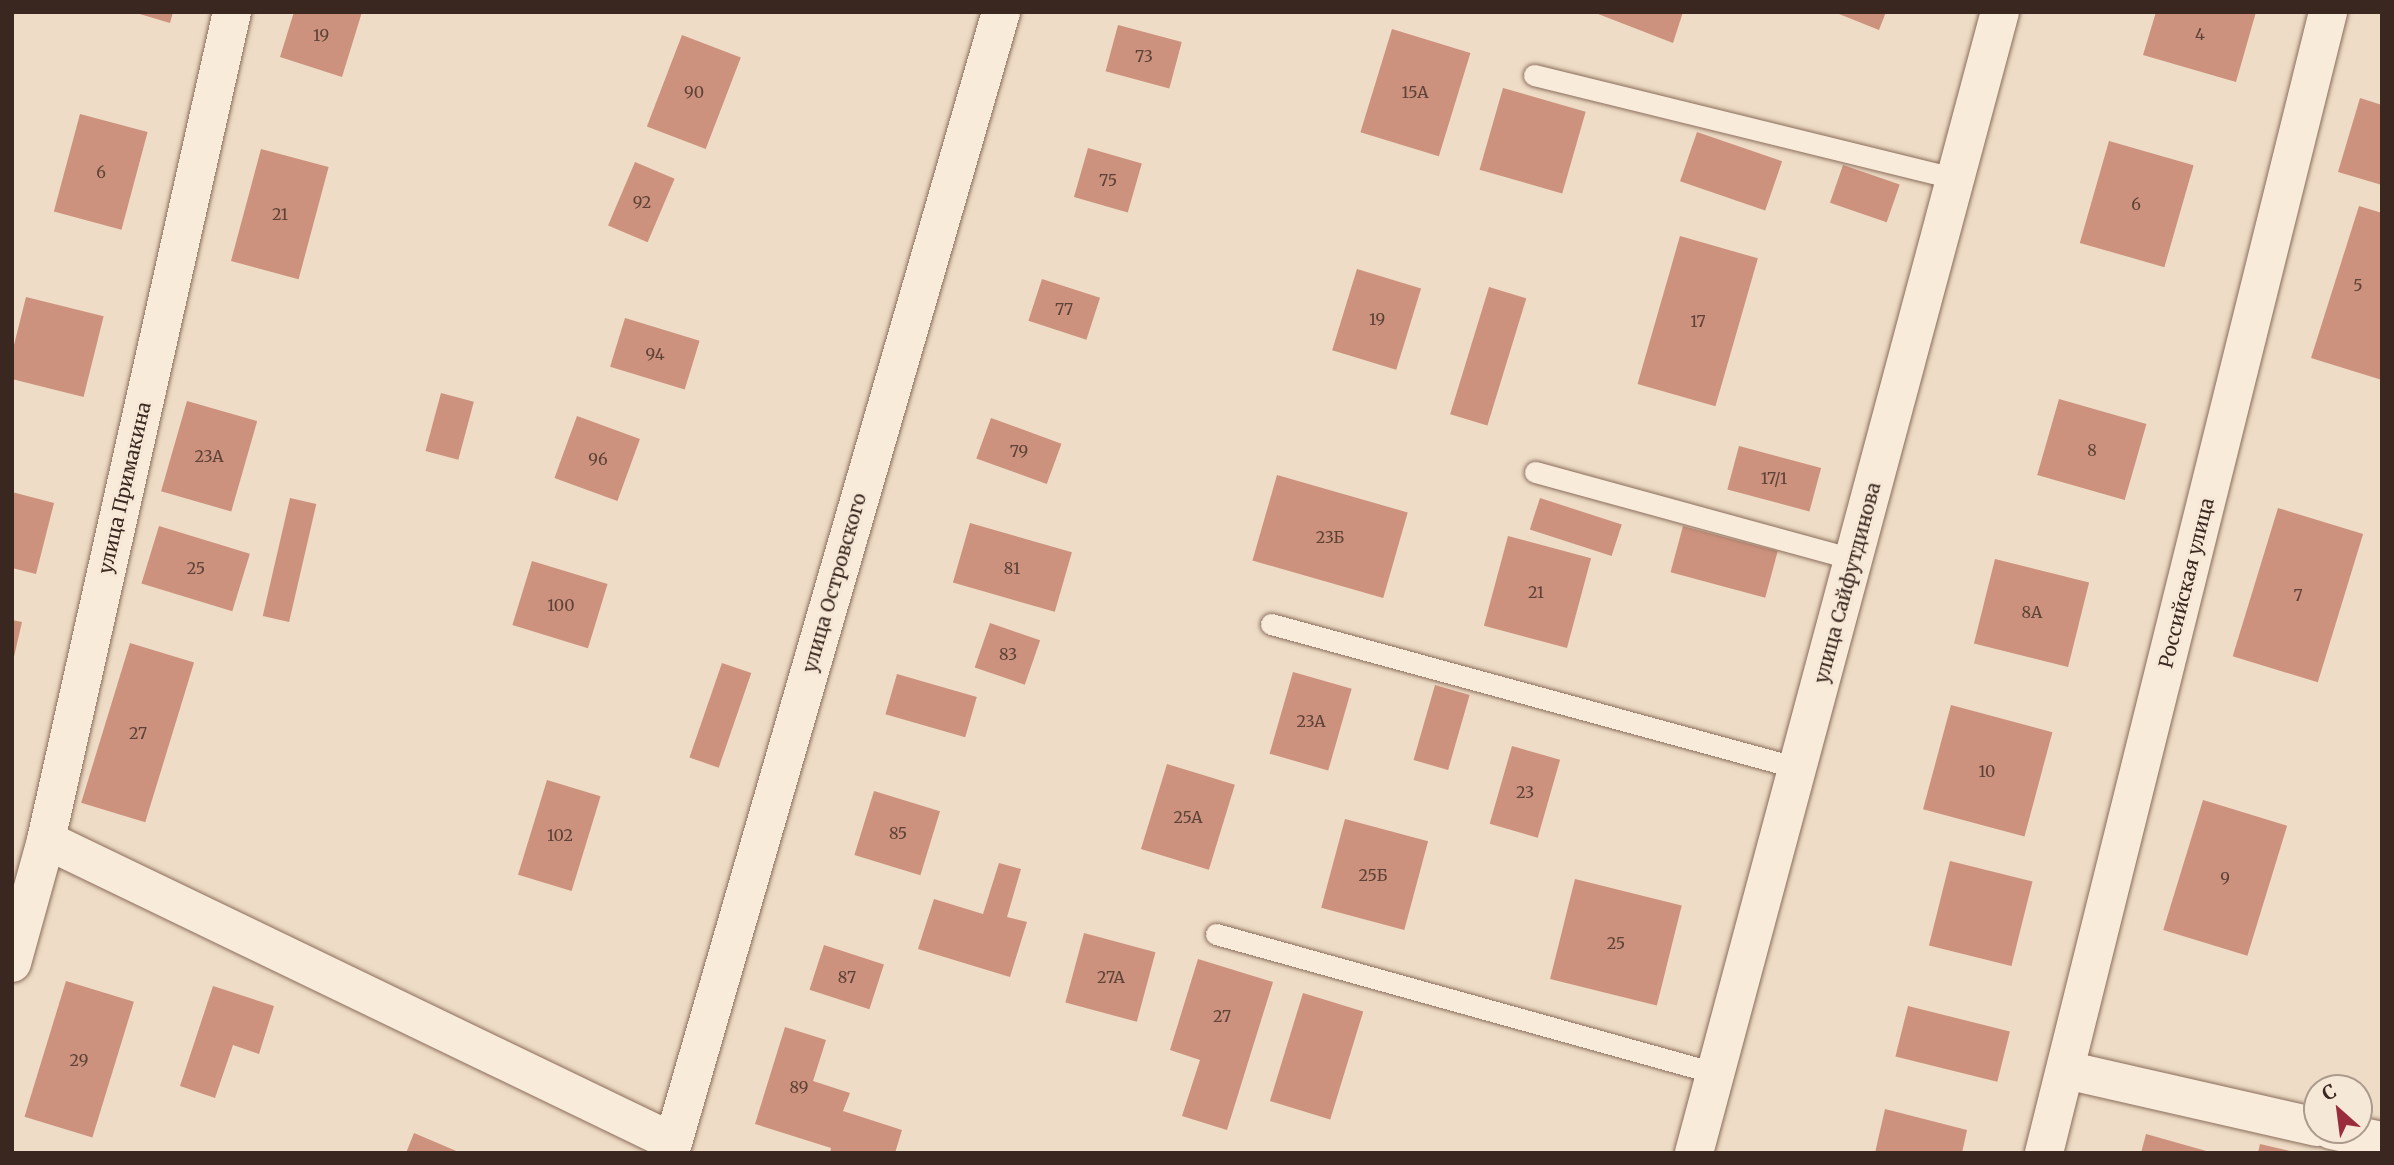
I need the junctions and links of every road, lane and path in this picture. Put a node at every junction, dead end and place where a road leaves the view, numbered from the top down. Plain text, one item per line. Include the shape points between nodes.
1 (232, 12) edge
2 (1001, 12) edge
3 (2000, 12) edge
4 (2328, 12) edge
5 (1534, 75) dead end
6 (1957, 179) junction
7 (1535, 472) dead end
8 (1854, 559) junction
9 (1271, 624) dead end
10 (1798, 768) junction
11 (46, 840) junction
12 (1216, 933) dead end
13 (12, 963) edge
14 (2066, 1070) junction
15 (1715, 1073) junction
16 (2303, 1124) edge
17 (671, 1148) edge
18 (1694, 1153) edge
19 (2044, 1153) edge

1 - 11 street, улица Примакина
2 - 17 street, улица Островского
3 - 6 street, улица Сайфутдинова
4 - 14 street, Российская улица
5 - 6 lane
6 - 8 street, улица Сайфутдинова
7 - 8 lane
8 - 10 street, улица Сайфутдинова
9 - 10 lane
10 - 15 street, улица Сайфутдинова
11 - 13 street, улица Примакина
11 - 17 street
12 - 15 lane
14 - 16 street
14 - 19 street, Российская улица
15 - 18 street, улица Сайфутдинова

